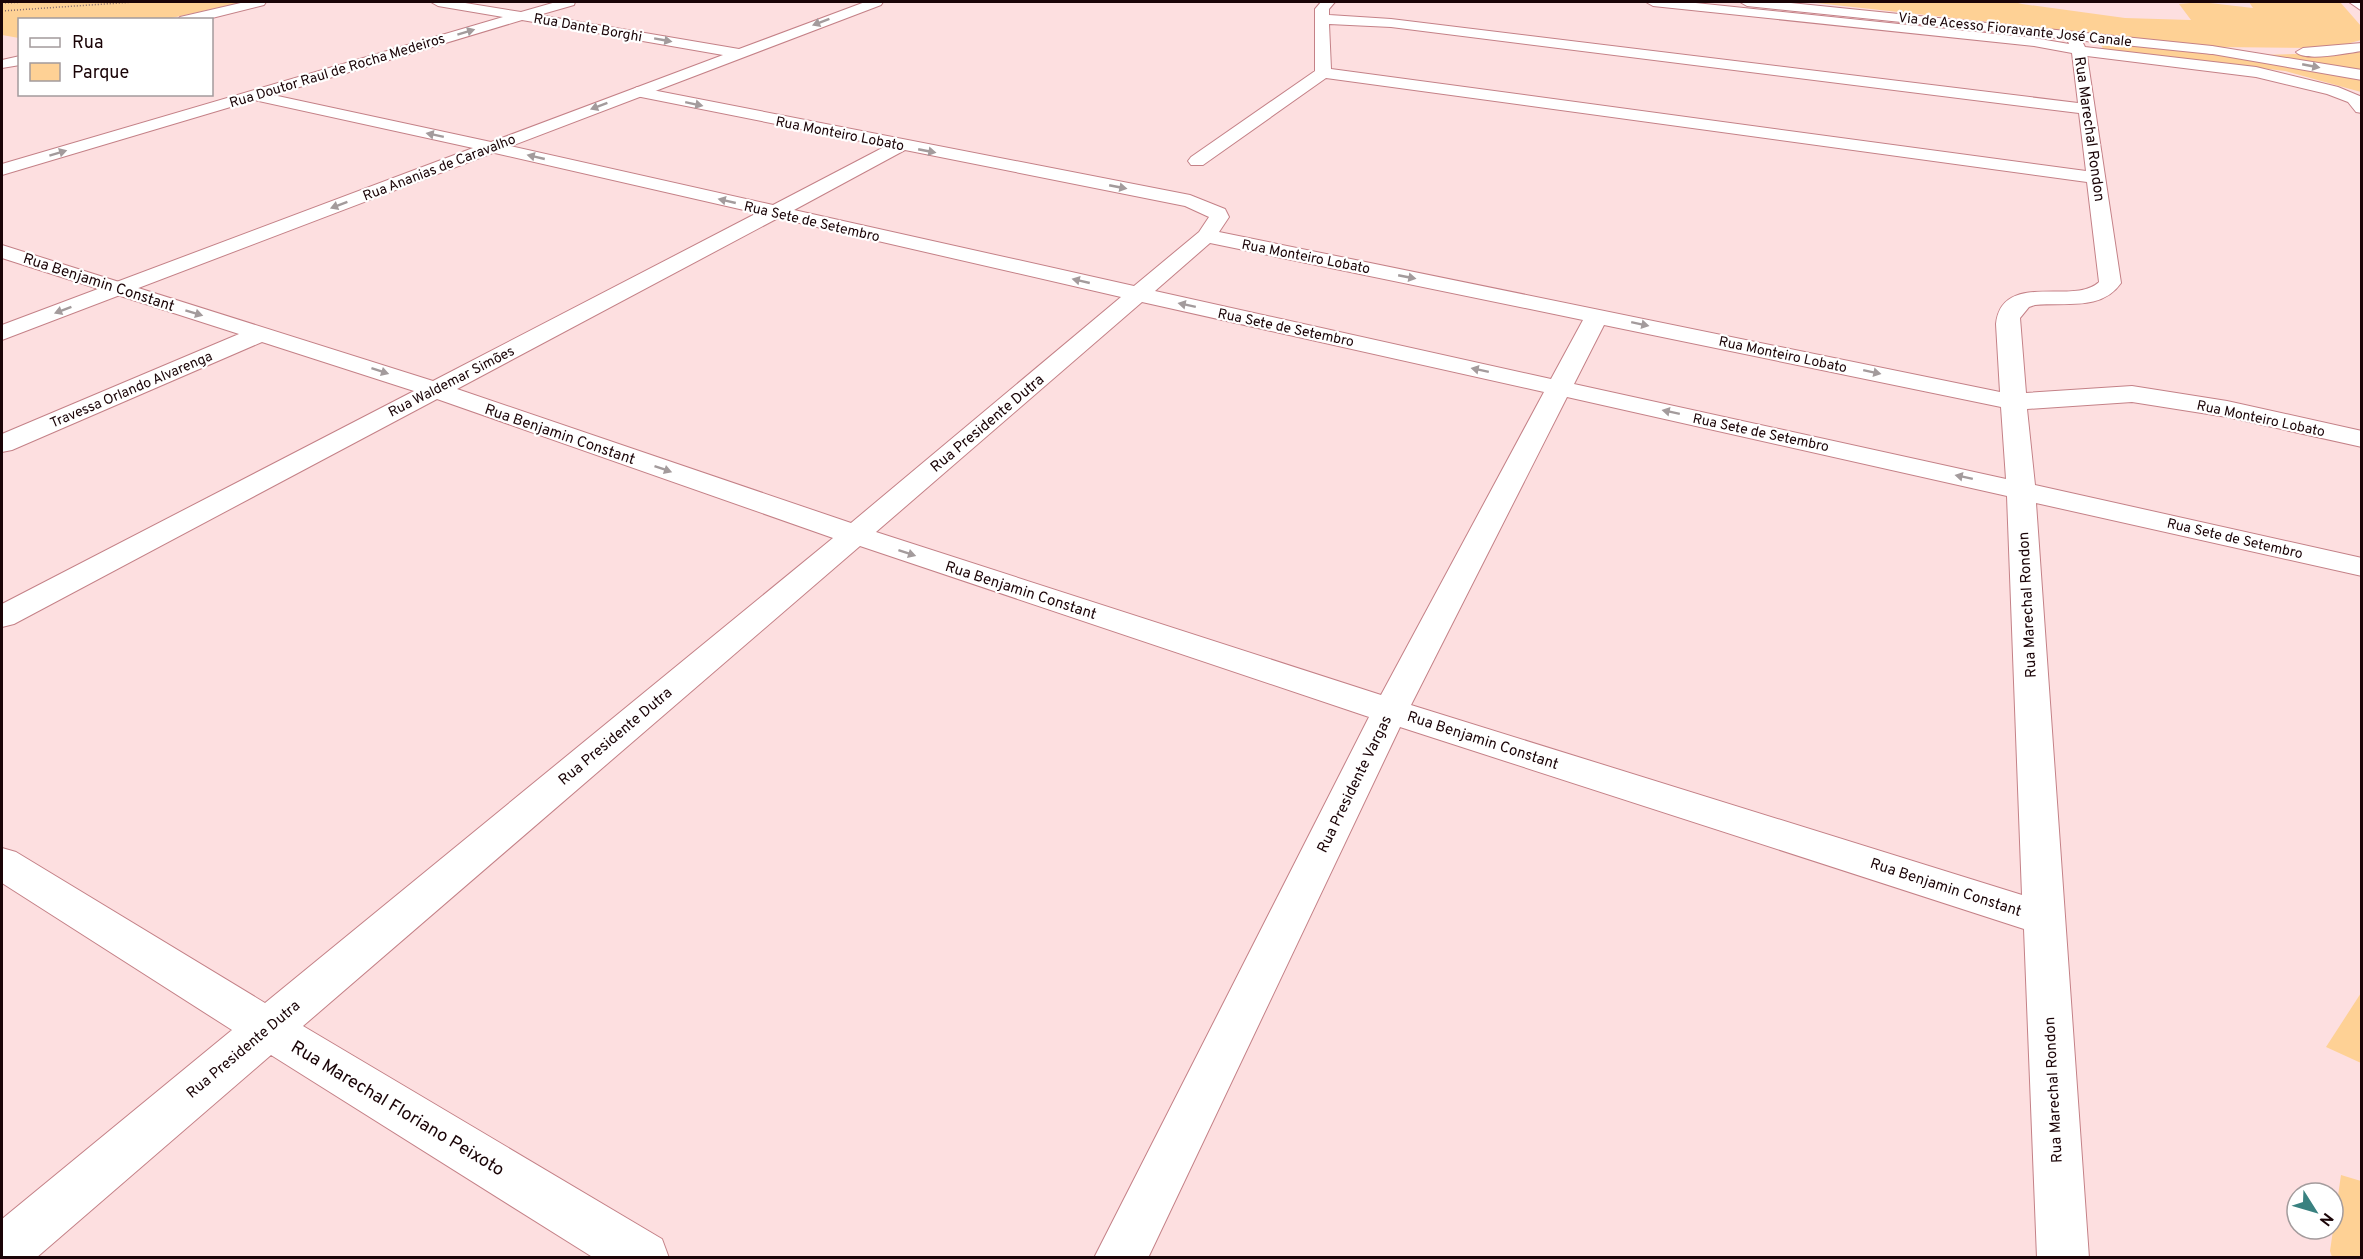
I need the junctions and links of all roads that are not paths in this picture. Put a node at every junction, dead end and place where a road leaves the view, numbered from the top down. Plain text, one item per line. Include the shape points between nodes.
1 (259, 2) edge
2 (438, 2) edge
3 (569, 2) edge
4 (876, 2) edge
5 (1328, 2) edge
6 (1653, 2) edge
7 (1747, 2) edge
8 (2356, 2) edge
9 (2361, 7) edge
10 (523, 15) junction
11 (193, 18) edge
12 (1322, 19) junction
13 (2076, 42) junction
14 (2361, 47) edge
15 (2212, 50) junction
16 (739, 54) junction
17 (18, 60) edge
18 (2, 64) edge
19 (1323, 74) junction
20 (2361, 75) edge
21 (222, 89) dead end
22 (637, 92) junction
23 (252, 96) junction
24 (2361, 108) edge
25 (2087, 109) junction
26 (900, 146) junction
27 (492, 147) junction
28 (1197, 161) dead end
29 (2, 170) edge
30 (2097, 178) junction
31 (776, 212) junction
32 (1218, 213) joint
33 (1206, 236) junction
34 (2, 251) edge
35 (118, 289) junction
36 (1138, 294) junction
37 (1597, 315) junction
38 (2, 333) edge
39 (260, 333) junction
40 (1560, 388) junction
41 (434, 390) junction
42 (2013, 402) junction
43 (2361, 439) edge
44 (2, 444) edge
45 (2021, 490) junction
46 (855, 535) junction
47 (2361, 567) edge
48 (2, 617) edge
49 (1390, 711) junction
50 (2, 863) edge
51 (2043, 918) junction
52 (268, 1029) junction
53 (2, 1252) edge
54 (643, 1257) edge
55 (1120, 1257) edge
56 (2063, 1257) edge

1 - 11 street
2 - 10 street, Rua Dante Borghi
3 - 10 street, Rua Doutor Raul de Rocha Medeiros
4 -> 16 street, Rua Ananias de Caravalho
5 - 12 street via 1322,9
6 - 13 street via 2034,42
7 - 13 street, Via de Acesso Fioravante José Canale
8 - 9 street
10 -> 16 street, Rua Dante Borghi
23 -> 10 street, Rua Doutor Raul de Rocha Medeiros
12 - 19 street
12 - 25 street via 1390,23
13 - 15 street, Via de Acesso Fioravante José Canale
13 - 24 street via 2278,76 2344,94
13 - 25 street, Rua Marechal Rondon
14 - 15 street via 2334,51
15 -> 20 street
16 - 22 street, Rua Ananias de Caravalho
17 - 18 street
19 - 28 street
19 - 30 street
21 - 23 street, Rua Sete de Setembro
22 -> 26 street, Rua Monteiro Lobato
22 -> 27 street, Rua Ananias de Caravalho
27 -> 23 street, Rua Sete de Setembro
29 -> 23 street, Rua Doutor Raul de Rocha Medeiros
25 - 30 street, Rua Marechal Rondon
26 - 31 street, Rua Waldemar Simões
26 -> 32 street, Rua Monteiro Lobato via 1190,201
31 -> 27 street, Rua Sete de Setembro
27 -> 35 street, Rua Ananias de Caravalho
30 - 42 street, Rua Marechal Rondon via 2110,283 2091,295 2037,298 2011,310 2008,333
36 -> 31 street, Rua Sete de Setembro
31 - 41 street, Rua Waldemar Simões
32 - 33 street, Rua Presidente Dutra via 1217,223
33 - 36 street, Rua Presidente Dutra
33 -> 37 street, Rua Monteiro Lobato
34 - 35 street, Rua Benjamin Constant
35 -> 38 street, Rua Ananias de Caravalho
35 -> 39 street, Rua Benjamin Constant
40 -> 36 street, Rua Sete de Setembro
36 - 46 street, Rua Presidente Dutra
37 - 40 street, Rua Presidente Vargas
37 -> 42 street, Rua Monteiro Lobato
39 -> 41 street, Rua Benjamin Constant
39 - 44 street, Travessa Orlando Alvarenga
45 -> 40 street, Rua Sete de Setembro
40 - 49 street, Rua Presidente Vargas
41 -> 46 street, Rua Benjamin Constant
41 - 48 street, Rua Waldemar Simões
42 - 43 street, Rua Monteiro Lobato via 2132,394 2227,409
42 - 45 street, Rua Marechal Rondon
45 - 47 street, Rua Sete de Setembro
45 - 51 street, Rua Marechal Rondon
46 -> 49 street, Rua Benjamin Constant
46 - 52 street, Rua Presidente Dutra
49 - 51 street, Rua Benjamin Constant
49 - 55 street, Rua Presidente Vargas
50 - 52 street, Rua Marechal Floriano Peixoto
51 - 56 street, Rua Marechal Rondon
52 - 53 street, Rua Presidente Dutra
52 - 54 street, Rua Marechal Floriano Peixoto

